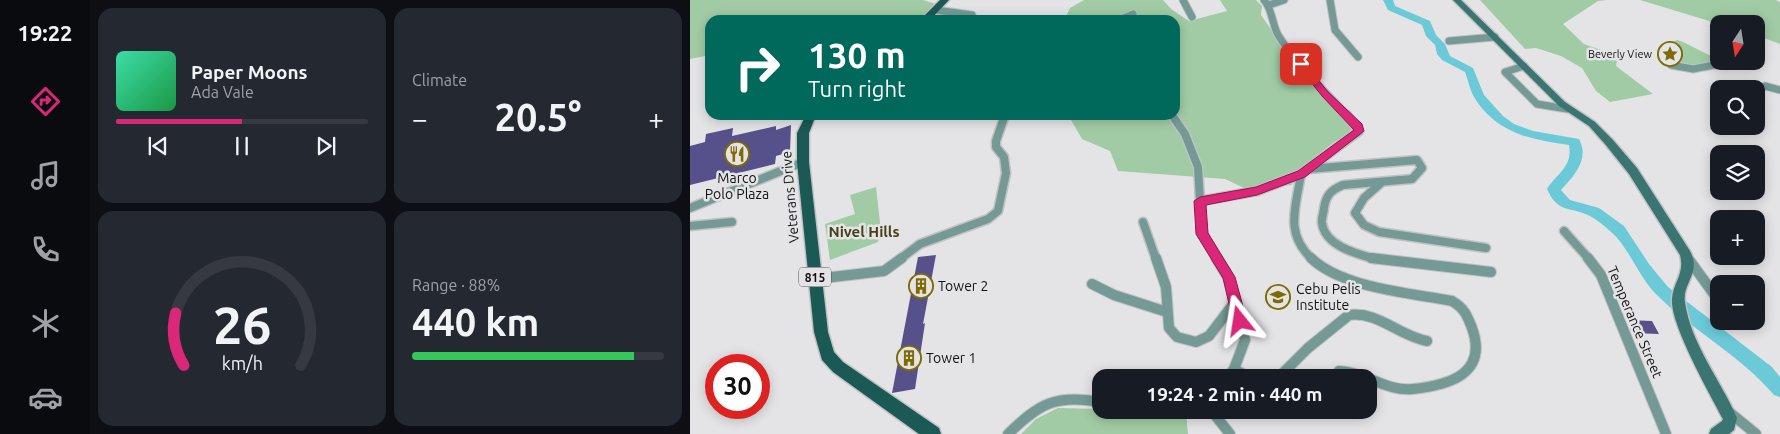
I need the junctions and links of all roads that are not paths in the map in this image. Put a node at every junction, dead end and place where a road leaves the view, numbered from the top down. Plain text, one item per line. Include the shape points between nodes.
1 (945, 0) edge
2 (1183, 0) edge
3 (1284, 0) edge
4 (1330, 0) edge
5 (1458, 0) edge
6 (1266, 2) edge
7 (936, 10) junction
8 (930, 15) edge
9 (972, 15) dead end
10 (1192, 17) dead end
11 (1495, 37) junction
12 (1449, 41) dead end
13 (1358, 56) dead end
14 (1671, 65) dead end
15 (1524, 66) junction
16 (1710, 67) edge
17 (1765, 86) edge
18 (1780, 90) edge
19 (1567, 109) junction
20 (809, 120) edge
21 (1003, 120) edge
22 (1175, 120) edge
23 (803, 162) junction
24 (1305, 172) junction
25 (1381, 183) junction
26 (1200, 201) junction
27 (690, 208) edge
28 (732, 222) dead end
29 (1143, 222) dead end
30 (690, 226) edge
31 (1564, 231) dead end
32 (1486, 248) dead end
33 (1690, 260) junction
34 (1491, 272) dead end
35 (815, 279) junction
36 (1092, 284) dead end
37 (1710, 289) edge
38 (1235, 302) junction
39 (1167, 312) junction
40 (1427, 341) dead end
41 (1233, 369) edge
42 (1287, 369) edge
43 (1377, 379) edge
44 (1092, 400) edge
45 (1728, 412) junction
46 (1218, 419) edge
47 (933, 434) edge
48 (1008, 434) edge
49 (1230, 434) edge
50 (1666, 434) edge
51 (1716, 434) edge
52 (1756, 434) edge

1 - 7 main road
2 - 10 street
3 - 6 street
4 - 13 street via 1335,30
5 - 11 street
6 - 24 street via 1268,17 1286,45 1359,131
7 - 8 main road
7 - 9 street
11 - 12 street
11 - 15 street
14 - 16 street via 1686,70
15 - 19 street
15 - 19 street via 1505,72 1537,104
17 - 18 street
19 - 33 street via 1592,124 1616,149
20 - 23 main road, Veterans Drive / 815 via 803,133
21 - 35 street via 996,141 996,148 1004,157 1006,173 998,211 988,219 920,244 884,271
22 - 26 street via 1185,134 1198,167
23 - 27 street
23 - 35 main road, Veterans Drive / 815
24 - 25 street via 1411,160 1421,163 1422,168 1412,179
24 - 26 street via 1257,191
24 - 43 street via 1294,229 1304,253 1324,267 1366,284 1452,301 1463,307 1477,345 1476,363 1458,379 1413,390 1393,388
25 - 32 street via 1364,198 1355,213 1368,228
25 - 34 street via 1343,185 1333,189 1326,198 1322,223 1328,237 1354,253 1375,258 1419,266
26 - 38 street via 1202,234 1228,277
28 - 30 street
29 - 39 street via 1166,287
31 - 50 street, Temperance Street via 1601,276
33 - 37 street
33 - 45 street via 1678,299 1681,317 1696,353
35 - 47 main road, Veterans Drive / 815 via 820,332 827,355 838,368
36 - 39 street via 1114,295
38 - 39 street via 1209,336 1196,342 1177,337 1169,328
38 - 41 street via 1245,340
40 - 42 street via 1408,337 1376,319 1356,313 1348,315
44 - 48 street via 1075,396 1046,402
45 - 51 street via 1728,425
45 - 52 street
46 - 49 street

